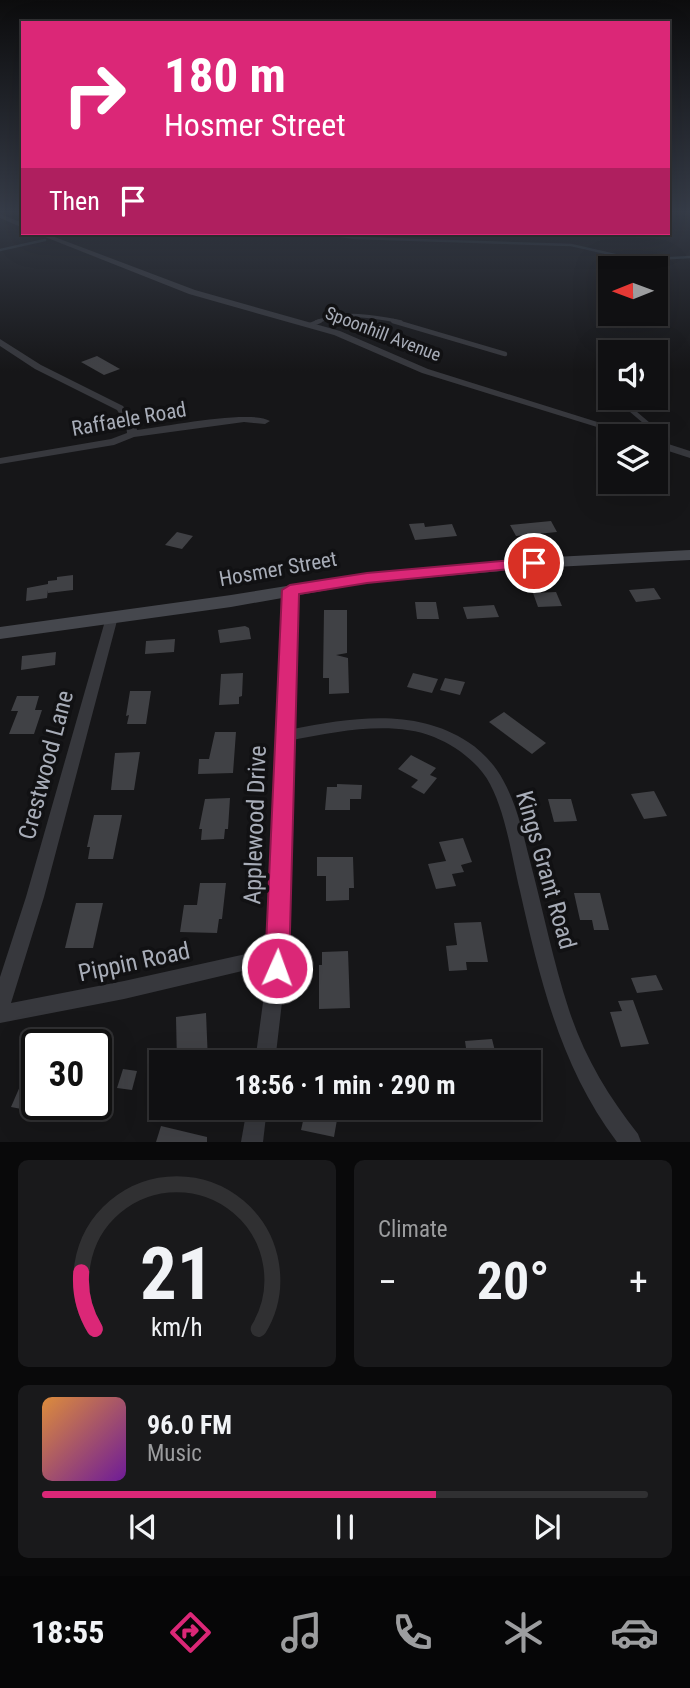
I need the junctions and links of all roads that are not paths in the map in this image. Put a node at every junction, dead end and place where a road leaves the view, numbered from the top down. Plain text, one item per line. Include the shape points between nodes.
1 (120, 264) edge
2 (310, 325) junction
3 (0, 342) edge
4 (505, 354) dead end
5 (631, 410) edge
6 (265, 421) dead end
7 (598, 424) edge
8 (648, 424) edge
9 (132, 434) junction
10 (668, 445) edge
11 (690, 455) edge
12 (0, 461) edge
13 (690, 555) edge
14 (290, 590) junction
15 (112, 617) junction
16 (0, 633) edge
17 (285, 736) junction
18 (277, 955) junction
19 (0, 1006) edge
20 (0, 1014) edge
21 (266, 1050) edge
22 (255, 1120) edge
23 (252, 1142) edge
24 (630, 1142) edge

1 - 2 street, Spoonhill Avenue via 192,292
2 - 4 lane via 332,316 363,315
2 - 7 street, Spoonhill Avenue via 425,371
3 - 9 street via 38,367 120,408
5 - 8 lane
6 - 9 street, Raffaele Road via 244,419
9 - 12 street, Raffaele Road via 114,442
10 - 11 street
13 - 14 street, Hosmer Street via 468,568
14 - 15 street, Hosmer Street
14 - 17 street, Applewood Drive
15 - 16 street, Hosmer Street
15 - 19 street, Crestwood Lane
17 - 18 street, Applewood Drive
17 - 24 street, Kings Grant Road via 387,722 423,728 460,744 491,774 508,810 567,1033 599,1102
18 - 20 street, Pippin Road
18 - 21 street, Applewood Drive
22 - 23 street

